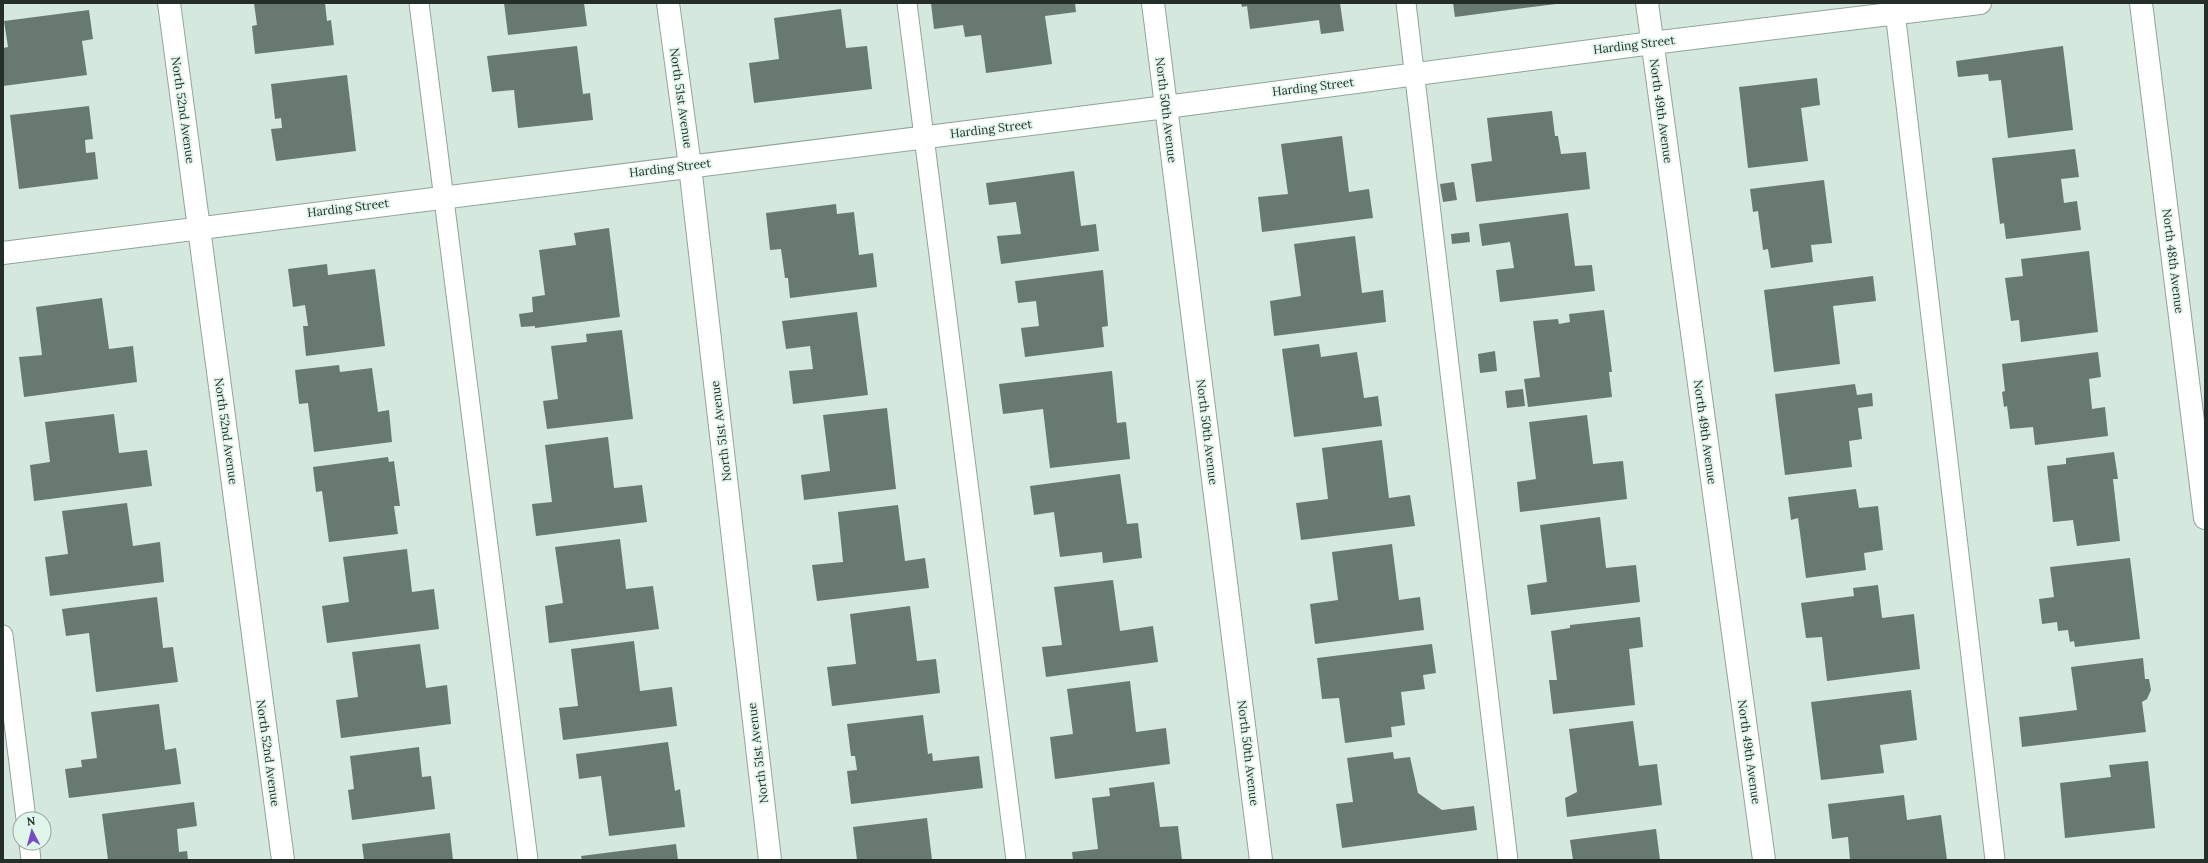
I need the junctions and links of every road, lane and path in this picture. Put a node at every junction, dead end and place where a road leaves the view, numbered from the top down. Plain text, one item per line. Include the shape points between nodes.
1 (169, 3) edge
2 (419, 3) edge
3 (668, 3) edge
4 (907, 3) edge
5 (1153, 3) edge
6 (1406, 3) edge
7 (1647, 3) edge
8 (1980, 3) edge
9 (2141, 3) edge
10 (1894, 8) edge
11 (1652, 43) junction
12 (1415, 74) junction
13 (1166, 107) junction
14 (924, 137) junction
15 (690, 166) junction
16 (445, 197) junction
17 (199, 227) junction
18 (3, 252) edge
19 (2205, 518) edge
20 (3, 635) edge
21 (25, 811) edge
22 (283, 860) edge
23 (528, 860) edge
24 (770, 860) edge
25 (1016, 860) edge
26 (1261, 860) edge
27 (1508, 860) edge
28 (1764, 860) edge
29 (1995, 860) edge

1 - 17 street, North 52nd Avenue
2 - 16 lane
3 - 15 street, North 51st Avenue
4 - 14 lane
5 - 13 street, North 50th Avenue
6 - 12 lane
7 - 11 street, North 49th Avenue
8 - 10 street, Harding Street
9 - 19 street, North 48th Avenue
10 - 11 street, Harding Street
10 - 29 lane
11 - 12 street, Harding Street
11 - 28 street, North 49th Avenue
12 - 13 street, Harding Street
12 - 27 lane
13 - 14 street, Harding Street
13 - 26 street, North 50th Avenue
14 - 15 street, Harding Street
14 - 25 lane
15 - 16 street, Harding Street
15 - 24 street, North 51st Avenue
16 - 17 street, Harding Street
16 - 23 lane
17 - 18 street, Harding Street
17 - 22 street, North 52nd Avenue
20 - 21 lane

